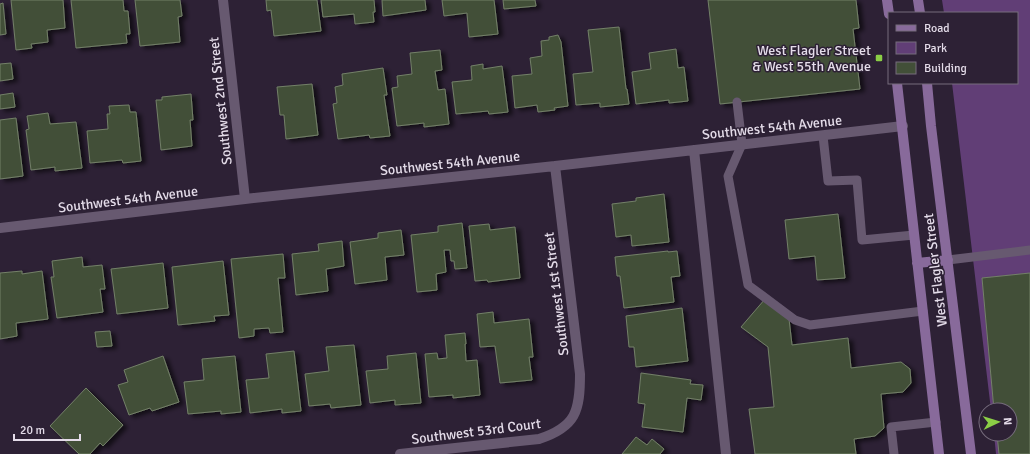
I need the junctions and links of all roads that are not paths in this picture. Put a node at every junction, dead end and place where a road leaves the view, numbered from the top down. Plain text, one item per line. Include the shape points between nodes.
1 (223, 0) edge
2 (887, 0) edge
3 (918, 0) edge
4 (889, 12) edge
5 (920, 12) edge
6 (897, 84) edge
7 (927, 84) edge
8 (737, 102) dead end
9 (902, 126) junction
10 (823, 136) junction
11 (742, 144) junction
12 (694, 150) junction
13 (555, 166) junction
14 (245, 199) junction
15 (0, 228) edge
16 (914, 235) junction
17 (1030, 250) edge
18 (948, 260) junction
19 (917, 263) junction
20 (923, 311) junction
21 (572, 418) joint
22 (936, 422) junction
23 (400, 454) edge
24 (726, 454) edge
25 (894, 454) edge
26 (940, 454) edge
27 (972, 454) edge

1 - 14 street, Southwest 2nd Street
2 - 4 main road
3 - 5 main road
6 - 9 main road, West Flagler Street
7 - 18 main road, West Flagler Street
8 - 11 lane
9 - 10 street, Southwest 54th Avenue
9 - 16 main road, West Flagler Street
10 - 11 street, Southwest 54th Avenue
10 - 16 lane via 828,181 857,180 862,240
11 - 12 street, Southwest 54th Avenue
11 - 20 lane via 728,176 748,285 795,320 810,325
12 - 13 street, Southwest 54th Avenue
12 - 24 street
13 - 14 street, Southwest 54th Avenue
13 - 21 street, Southwest 1st Street via 580,374 578,400
14 - 15 street, Southwest 54th Avenue
16 - 19 main road, West Flagler Street
17 - 18 lane
18 - 19 main road
18 - 27 main road, West Flagler Street
19 - 20 main road, West Flagler Street
20 - 22 main road, West Flagler Street
21 - 23 street, Southwest 53rd Court via 556,433 539,440
22 - 25 lane via 891,427
22 - 26 main road, West Flagler Street

